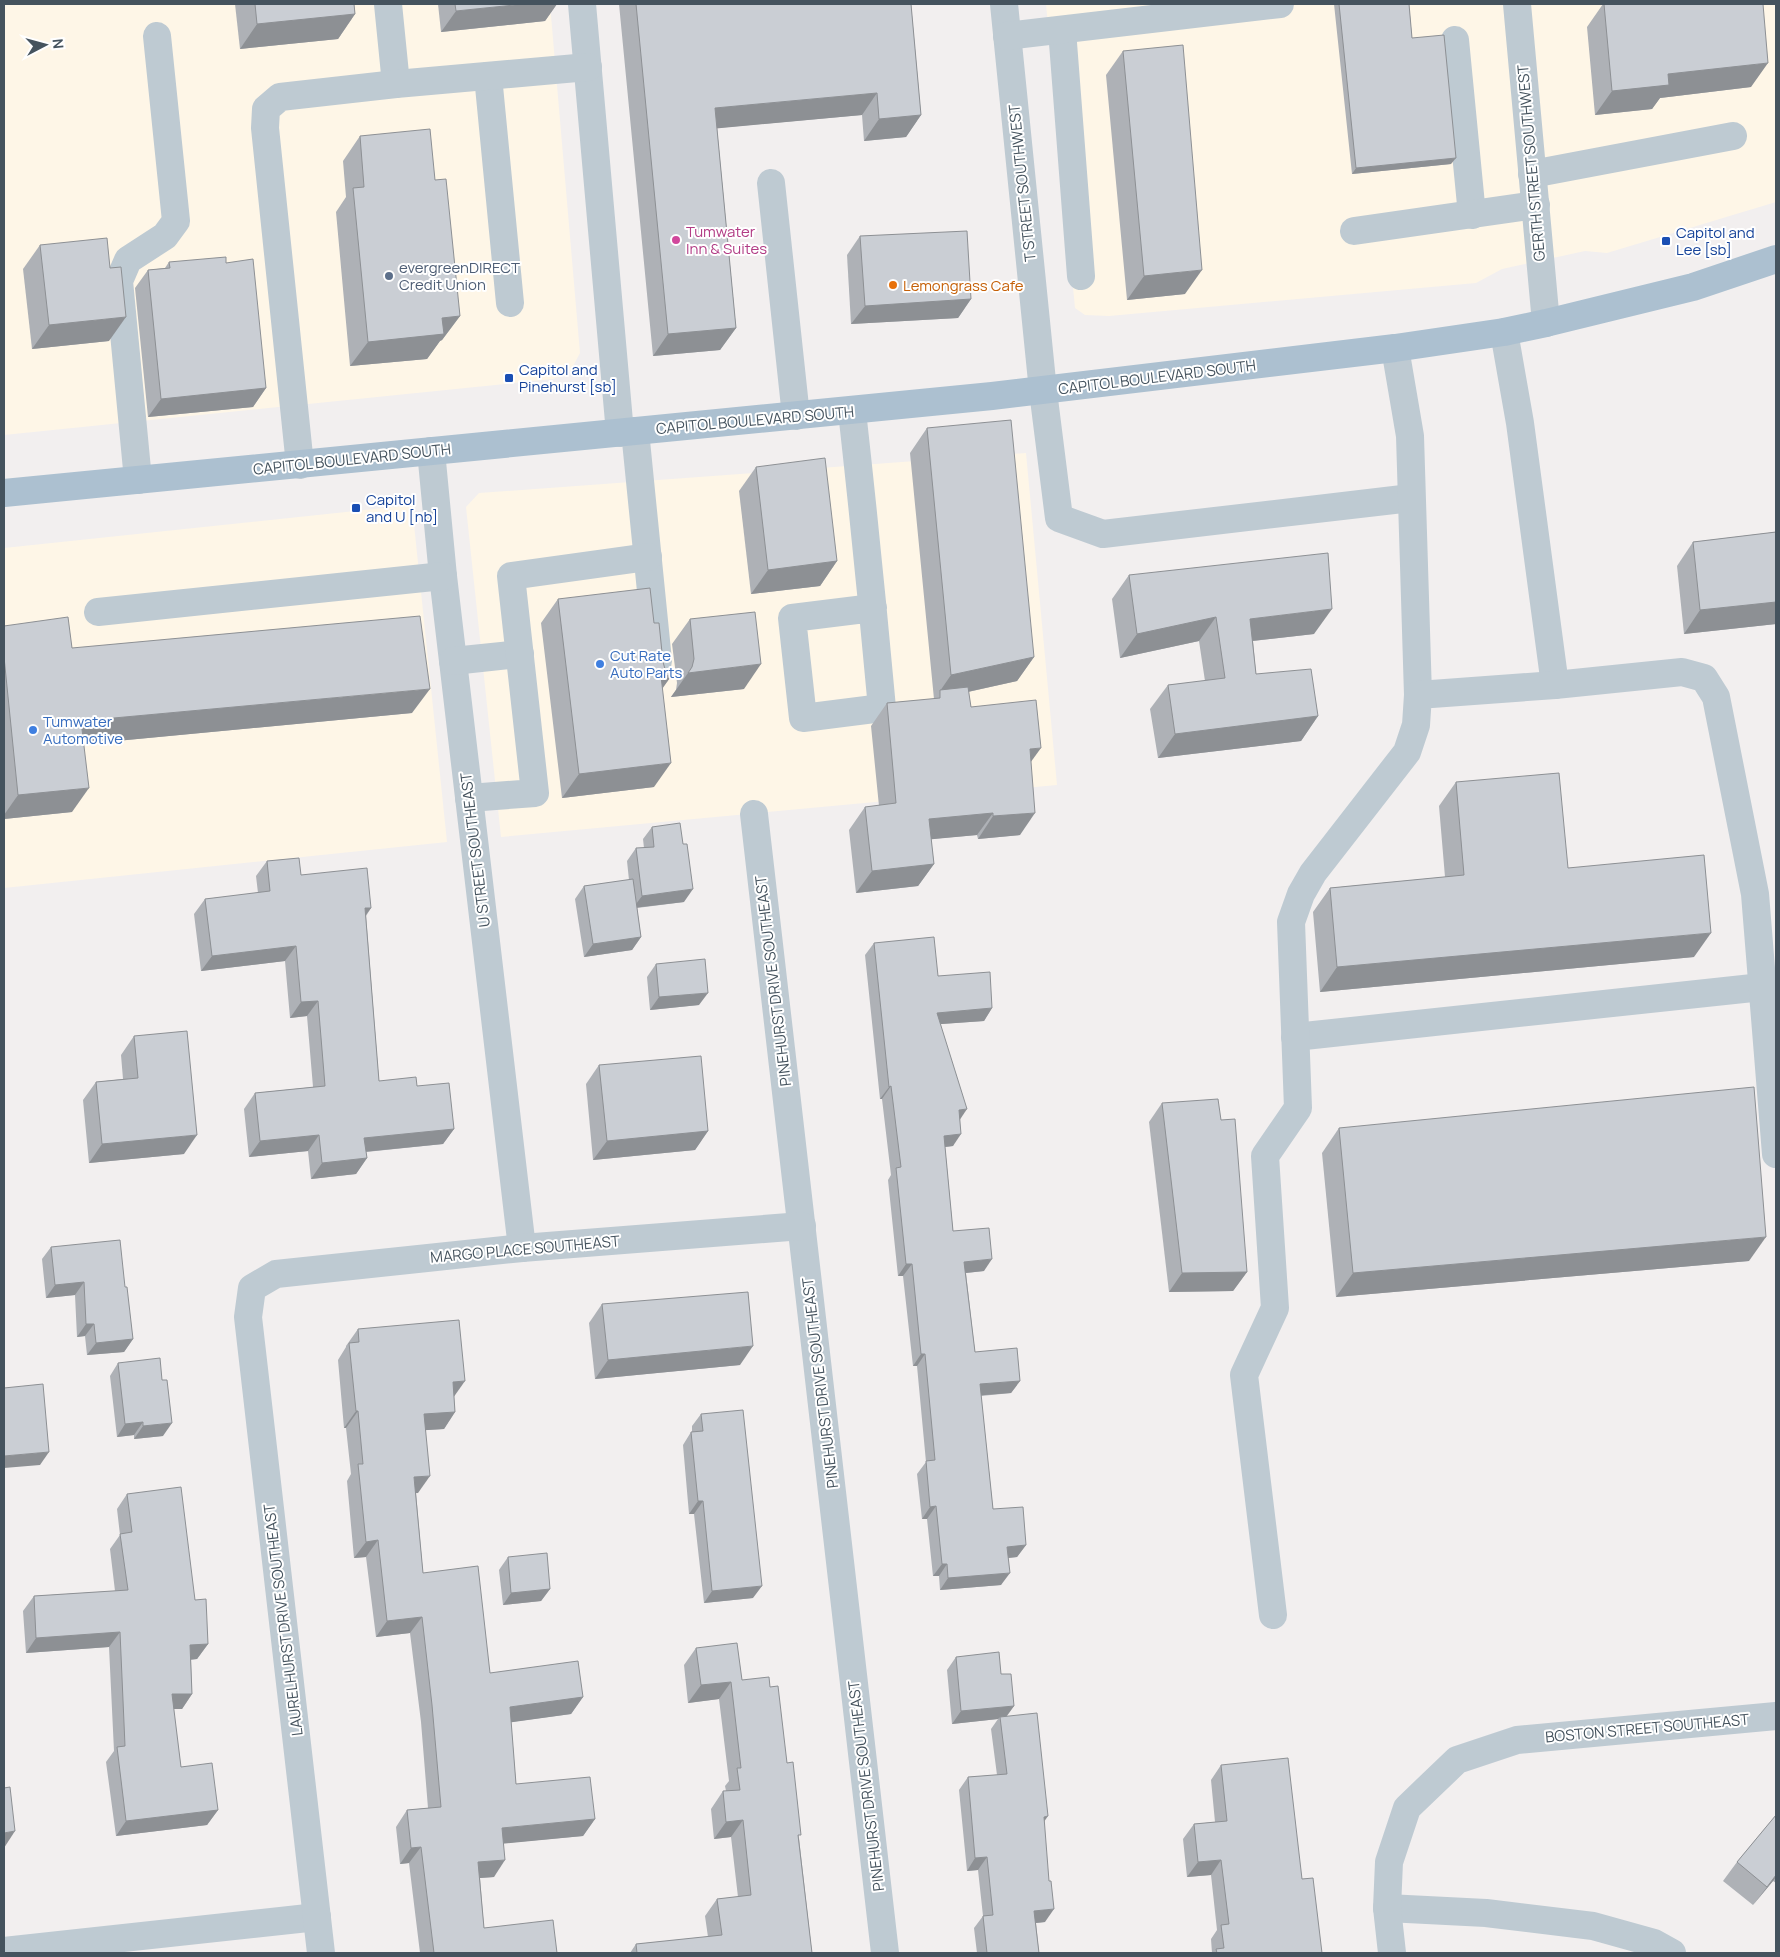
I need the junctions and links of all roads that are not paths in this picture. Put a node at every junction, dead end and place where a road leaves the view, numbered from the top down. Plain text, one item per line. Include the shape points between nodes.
1 (388, 4) edge
2 (582, 4) edge
3 (1004, 4) edge
4 (1280, 4) edge
5 (1517, 4) edge
6 (1062, 30) junction
7 (157, 36) dead end
8 (1008, 36) junction
9 (1455, 40) dead end
10 (588, 67) junction
11 (488, 76) junction
12 (396, 84) junction
13 (1733, 136) dead end
14 (1532, 174) junction
15 (771, 183) dead end
16 (1536, 206) junction
17 (1472, 215) junction
18 (1354, 231) dead end
19 (1776, 258) edge
20 (1081, 276) dead end
21 (510, 303) dead end
22 (1546, 323) junction
23 (1504, 332) junction
24 (1395, 348) junction
25 (1043, 391) junction
26 (852, 411) junction
27 (796, 416) junction
28 (628, 432) junction
29 (431, 451) junction
30 (300, 464) junction
31 (138, 480) junction
32 (4, 493) edge
33 (1411, 498) junction
34 (648, 557) junction
35 (443, 576) junction
36 (872, 608) junction
37 (98, 612) dead end
38 (520, 654) junction
39 (453, 661) junction
40 (661, 685) edge
41 (1555, 685) junction
42 (1418, 695) junction
43 (469, 798) junction
44 (754, 814) dead end
45 (1762, 987) junction
46 (1295, 1037) junction
47 (1776, 1154) edge
48 (802, 1226) junction
49 (522, 1248) junction
50 (252, 1288) joint
51 (1273, 1615) dead end
52 (1776, 1716) edge
53 (1387, 1908) junction
54 (316, 1916) junction
55 (4, 1951) edge
56 (321, 1953) edge
57 (885, 1953) edge
58 (1392, 1953) edge
59 (1672, 1953) edge

1 - 12 street
2 - 10 street
3 - 8 street, T STREET SOUTHWEST
4 - 6 street
5 - 14 street, GERTH STREET SOUTHWEST
6 - 8 street
6 - 20 street
7 - 31 street via 176,220 165,236 128,260 119,281
8 - 25 street, T STREET SOUTHWEST
9 - 17 street
10 - 11 street
10 - 28 street via 603,236
11 - 12 street
11 - 21 street
12 - 30 street via 280,97 266,109 265,128
13 - 14 street
14 - 16 street, GERTH STREET SOUTHWEST
15 - 27 street
16 - 17 street
16 - 22 street, GERTH STREET SOUTHWEST
17 - 18 street
19 - 22 main road via 1693,286
22 - 23 main road, CAPITOL BOULEVARD SOUTH
23 - 24 main road, CAPITOL BOULEVARD SOUTH
23 - 41 street
24 - 25 main road, CAPITOL BOULEVARD SOUTH
24 - 33 street via 1410,436
25 - 26 main road, CAPITOL BOULEVARD SOUTH
25 - 33 street, T STREET SOUTHWEST via 1059,518 1103,534
26 - 27 main road, CAPITOL BOULEVARD SOUTH
26 - 36 street
27 - 28 main road, CAPITOL BOULEVARD SOUTH
28 - 29 main road, CAPITOL BOULEVARD SOUTH
28 - 34 street
29 - 30 main road, CAPITOL BOULEVARD SOUTH
29 - 35 street, U STREET SOUTHEAST
30 - 31 main road, CAPITOL BOULEVARD SOUTH
31 - 32 main road, CAPITOL BOULEVARD SOUTH
33 - 42 street
34 - 38 street via 512,576
34 - 40 street
35 - 37 street
35 - 39 street, U STREET SOUTHEAST
36 - 36 street via 792,618 803,718 882,708
38 - 39 street
38 - 43 street via 535,793
39 - 43 street, U STREET SOUTHEAST
41 - 42 street
41 - 45 street via 1682,672 1704,678 1716,697 1755,894
42 - 46 street via 1416,725 1407,752 1301,894 1291,922
43 - 49 street, U STREET SOUTHEAST
44 - 48 street, PINEHURST DRIVE SOUTHEAST
45 - 46 street
45 - 47 street
46 - 51 street via 1298,1108 1265,1156 1275,1308 1244,1375
48 - 49 street, MARGO PLACE SOUTHEAST
48 - 57 street, PINEHURST DRIVE SOUTHEAST
49 - 50 street, MARGO PLACE SOUTHEAST via 276,1274
50 - 54 street, LAURELHURST DRIVE SOUTHEAST via 248,1317
52 - 53 street, BOSTON STREET SOUTHEAST via 1517,1740 1456,1760 1407,1808 1389,1862
53 - 58 street, BOSTON STREET SOUTHEAST
53 - 59 street via 1486,1912 1593,1926 1654,1943
54 - 55 street
54 - 56 street, LAURELHURST DRIVE SOUTHEAST

